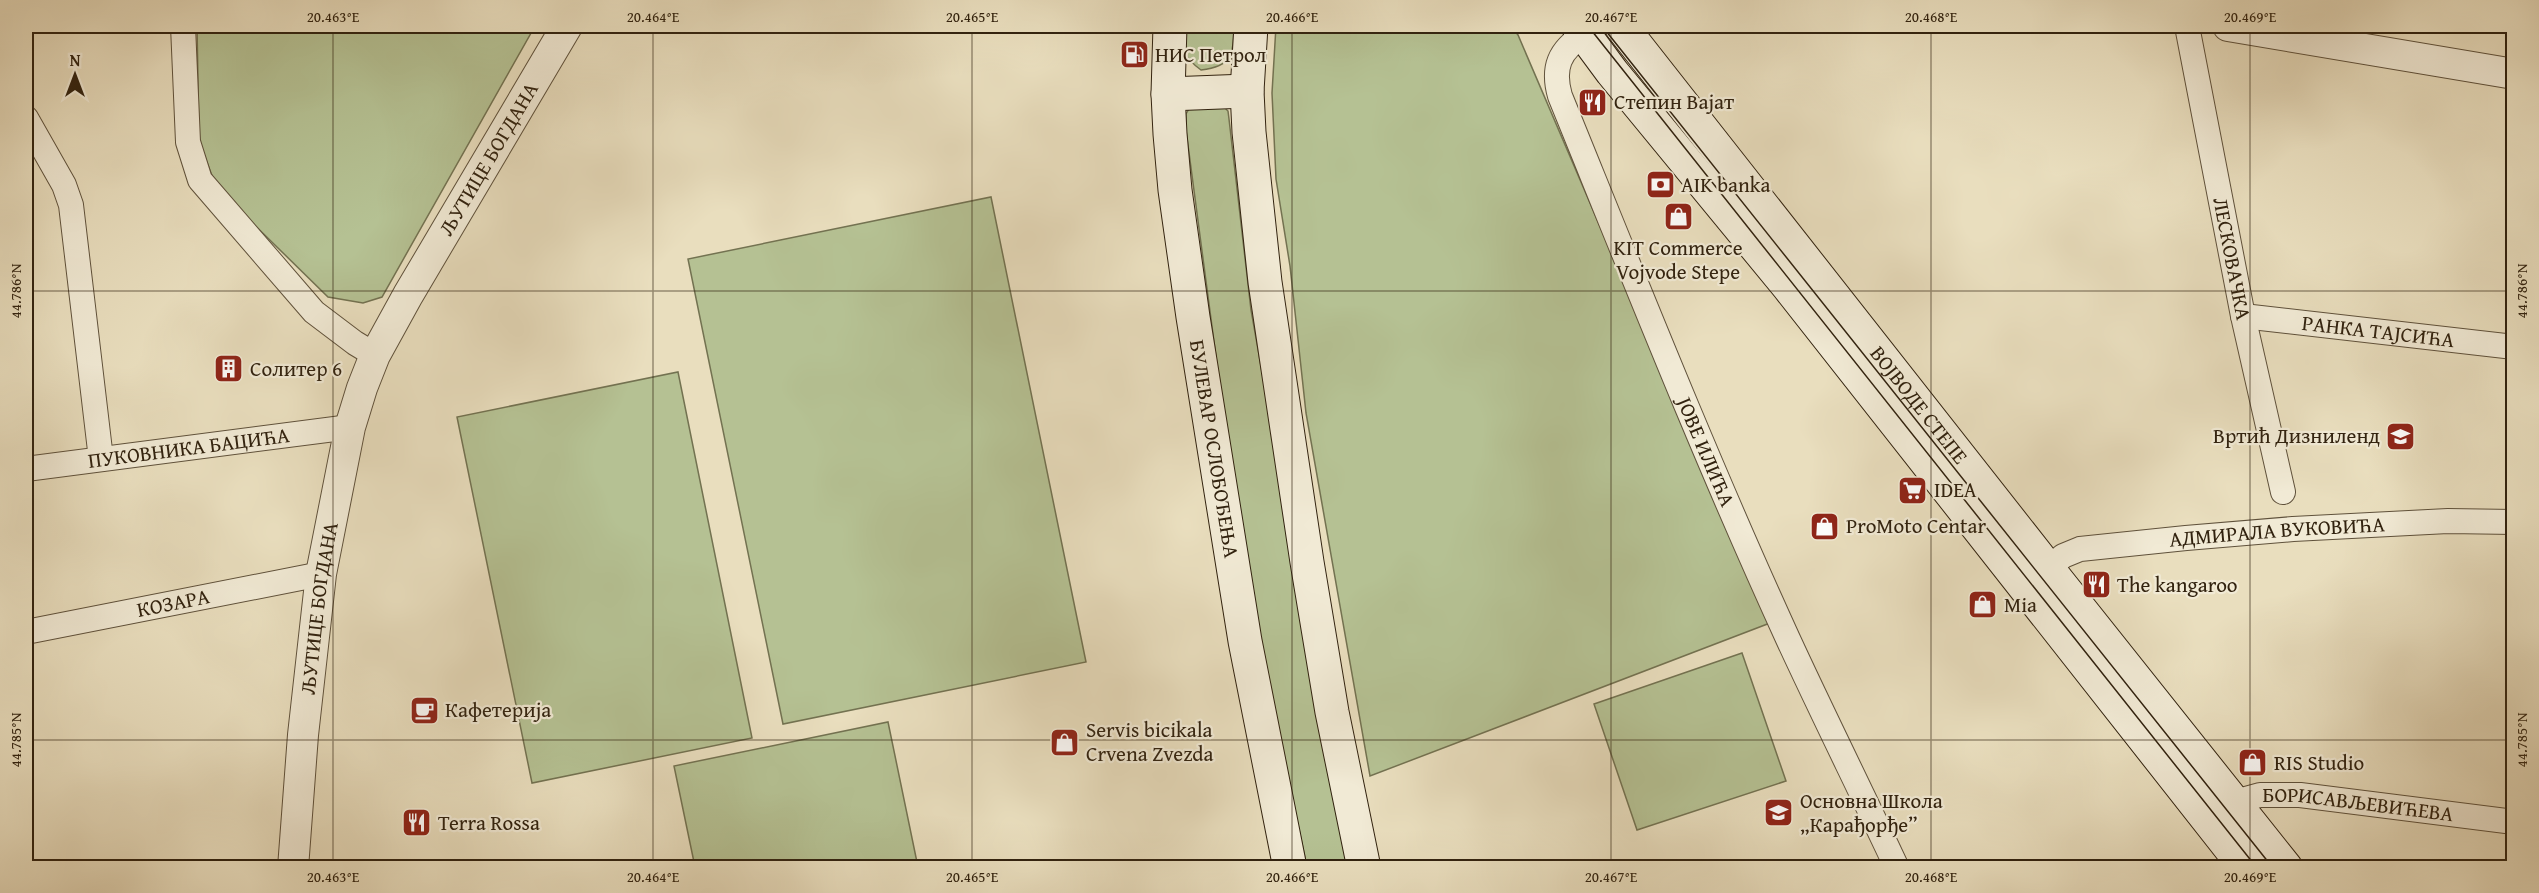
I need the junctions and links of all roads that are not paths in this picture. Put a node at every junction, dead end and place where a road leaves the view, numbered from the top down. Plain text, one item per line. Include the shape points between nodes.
1 (183, 26) edge
2 (567, 26) edge
3 (1170, 26) edge
4 (1251, 26) edge
5 (1621, 26) edge
6 (2187, 26) edge
7 (2228, 26) edge
8 (1586, 28) edge
9 (2514, 74) edge
10 (1247, 91) junction
11 (1168, 94) junction
12 (26, 118) edge
13 (2243, 316) junction
14 (2514, 348) edge
15 (375, 355) junction
16 (350, 427) junction
17 (101, 459) junction
18 (26, 469) edge
19 (2283, 492) dead end
20 (2514, 522) edge
21 (2048, 569) junction
22 (321, 574) junction
23 (26, 632) edge
24 (2218, 808) junction
25 (2514, 822) edge
26 (293, 867) edge
27 (1290, 867) edge
28 (1364, 867) edge
29 (1897, 867) edge
30 (2246, 867) edge
31 (2286, 867) edge

1 - 15 street via 188,142 200,180 314,312
2 - 15 street, ЉУТИЦЕ БОГДАНА
3 - 11 main road, БУЛЕВАР ОСЛОБОЂЕЊА
4 - 10 main road
5 - 21 main road, ВОЈВОДЕ СТЕПЕ
6 - 13 street, ЛЕСКОВАЧКА
7 - 9 street
8 - 24 main road, ВОЈВОДЕ СТЕПЕ via 1627,90
8 - 29 street, ЈОВЕ ИЛИЋА via 1558,62 1560,96 1746,544
10 - 11 main road
10 - 28 main road via 1265,282 1300,517 1329,694
11 - 27 main road, БУЛЕВАР ОСЛОБОЂЕЊА via 1175,190 1193,317 1245,641
12 - 17 street via 71,205
13 - 14 street, РАНКА ТАЈСИЋА
13 - 19 street, ЛЕСКОВАЧКА
15 - 16 street, ЉУТИЦЕ БОГДАНА
16 - 17 street, ПУКОВНИКА БАЦИЋА
16 - 22 street, ЉУТИЦЕ БОГДАНА
17 - 18 street, ПУКОВНИКА БАЦИЋА
20 - 21 street, АДМИРАЛА ВУКОВИЋА via 2293,529 2152,541 2080,549 2063,556
21 - 24 main road, ВОЈВОДЕ СТЕПЕ
22 - 23 street, КОЗАРА
22 - 26 street, ЉУТИЦЕ БОГДАНА
24 - 25 street, БОРИСАВЉЕВИЋЕВА via 2260,795 2300,795
24 - 30 main road, ВОЈВОДЕ СТЕПЕ
24 - 31 main road, ВОЈВОДЕ СТЕПЕ

